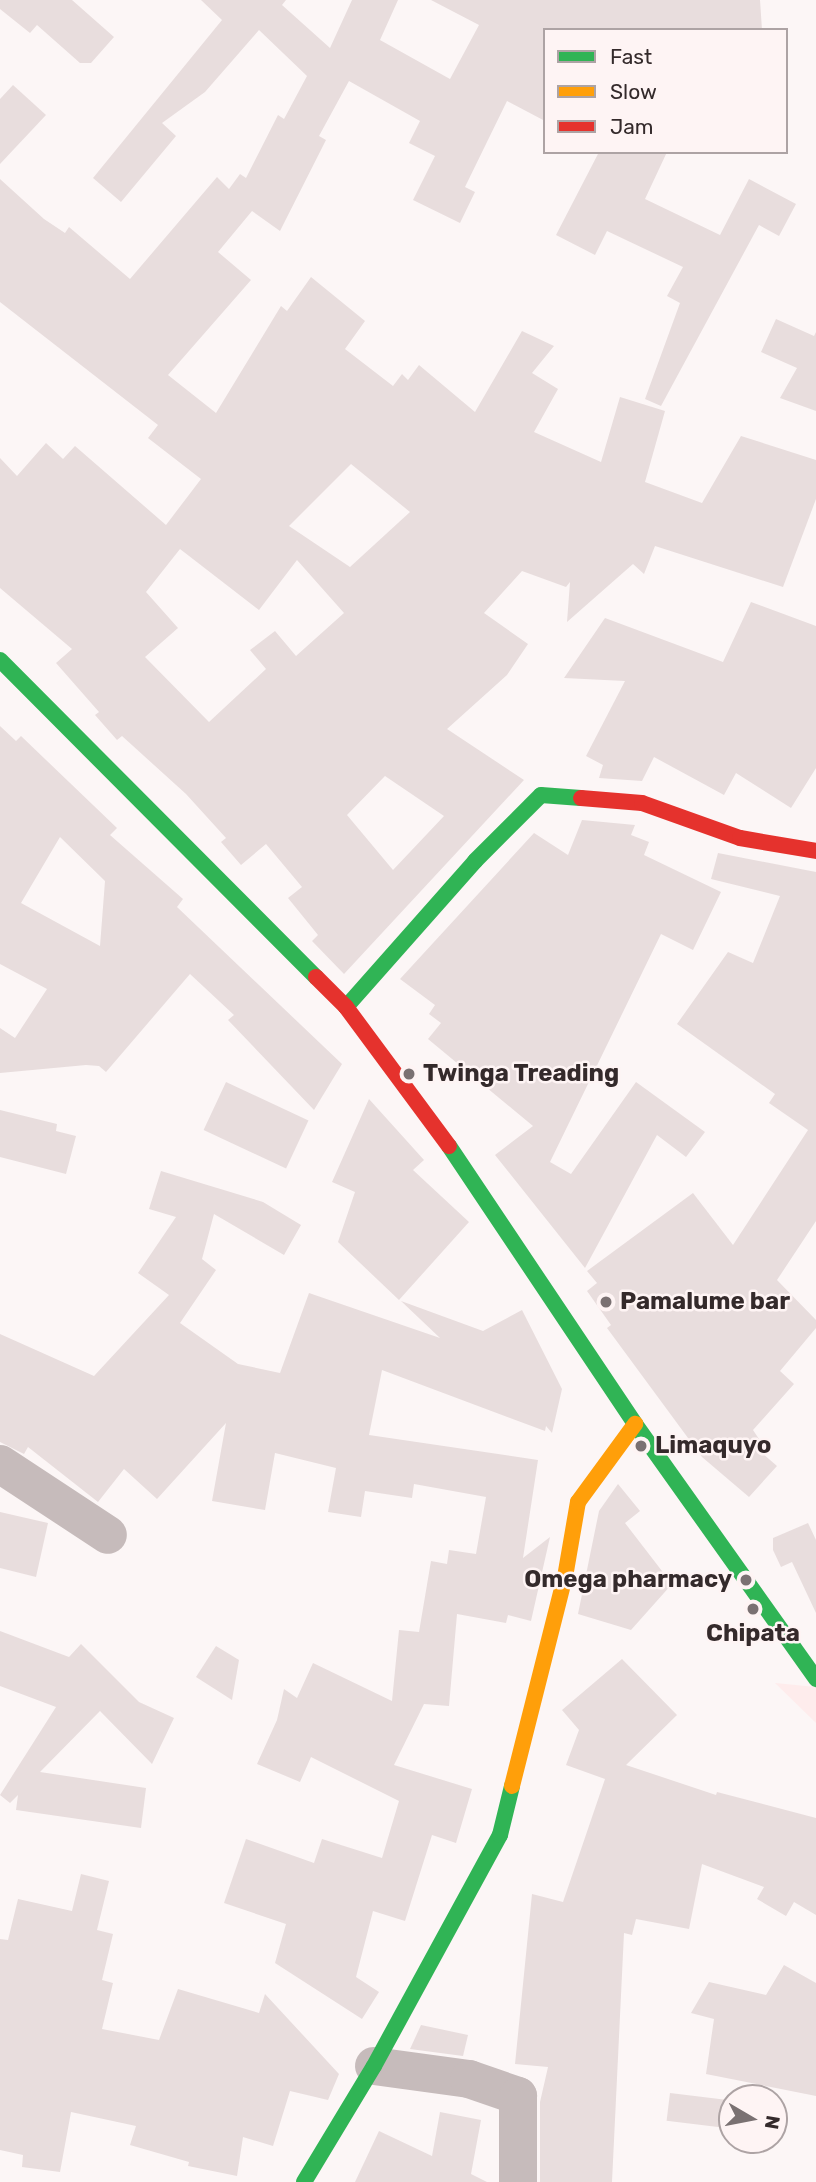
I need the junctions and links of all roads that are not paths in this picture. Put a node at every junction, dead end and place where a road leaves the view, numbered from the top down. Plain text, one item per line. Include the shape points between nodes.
1 (0, 660) edge
2 (816, 851) edge
3 (346, 1007) junction
4 (635, 1424) junction
5 (0, 1464) edge
6 (108, 1535) dead end
7 (816, 1679) edge
8 (374, 2066) junction
9 (304, 2182) edge
10 (518, 2182) edge

1 - 3 street
2 - 3 street via 740,838 642,803 541,795 475,861
3 - 4 street via 483,1192
4 - 7 street
4 - 8 street via 578,1502 565,1577 500,1835
5 - 6 street
8 - 9 street
8 - 10 street via 469,2079 518,2096

